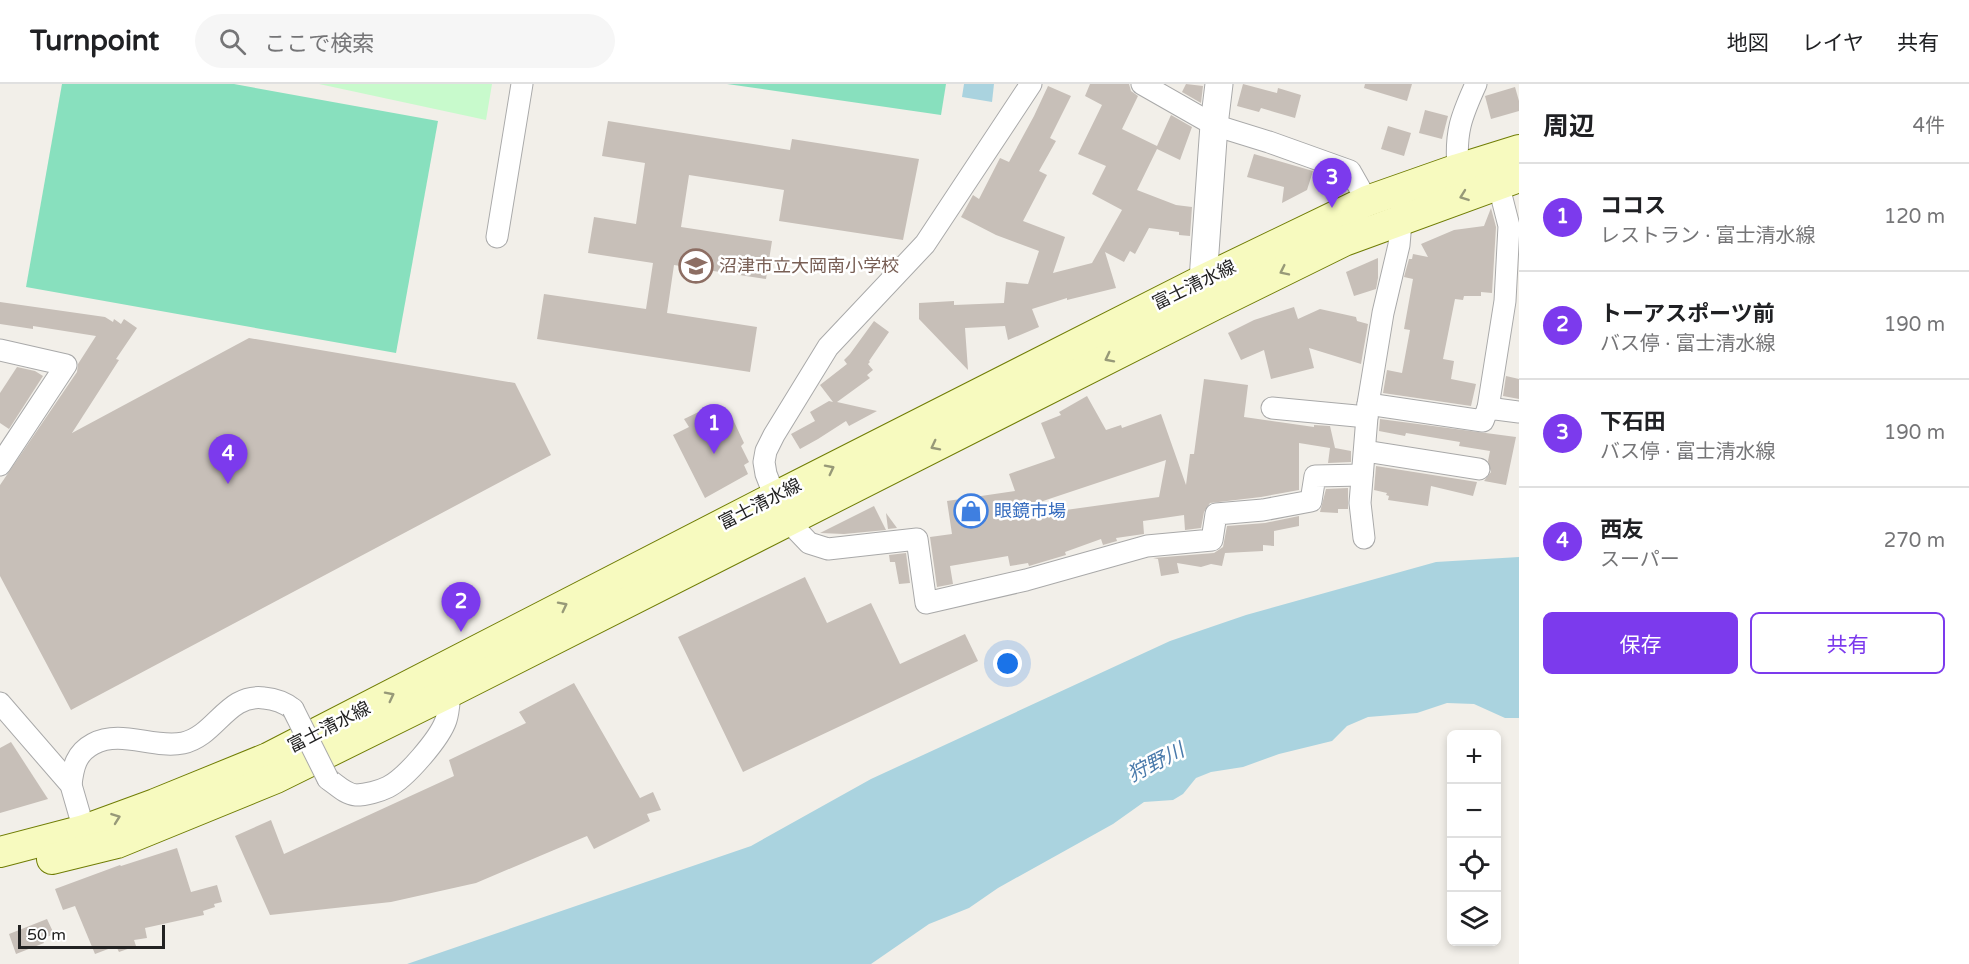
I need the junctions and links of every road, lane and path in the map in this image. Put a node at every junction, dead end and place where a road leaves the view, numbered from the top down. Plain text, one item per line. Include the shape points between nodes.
1 (522, 84) edge
2 (1031, 84) edge
3 (1142, 84) edge
4 (1220, 84) edge
5 (1476, 84) edge
6 (1214, 125) junction
7 (1519, 150) edge
8 (1458, 169) junction
9 (1503, 173) edge
10 (1403, 188) junction
11 (1367, 201) junction
12 (1402, 219) junction
13 (497, 237) dead end
14 (1209, 292) junction
15 (1512, 303) edge
16 (0, 350) edge
17 (1272, 408) dead end
18 (1488, 408) junction
19 (1368, 411) junction
20 (1519, 412) edge
21 (1365, 451) junction
22 (0, 465) edge
23 (1479, 469) dead end
24 (1362, 475) junction
25 (781, 509) junction
26 (1364, 538) dead end
27 (450, 692) junction
28 (0, 703) edge
29 (71, 786) junction
30 (84, 830) junction
31 (0, 852) edge
32 (0, 872) edge

1 - 13 street
2 - 25 street via 925,244 828,347 786,414 764,462
3 - 6 street
4 - 6 street
5 - 8 street via 1463,111 1456,143
6 - 11 street via 1350,171
6 - 14 street
7 - 9 main road, 富士清水線
8 - 9 main road, 富士清水線
8 - 10 main road, 富士清水線
9 -> 12 main road, 富士清水線
9 - 15 street
10 - 11 main road, 富士清水線
10 - 12 street
11 - 14 main road, 富士清水線
12 -> 14 main road, 富士清水線
12 - 19 street
14 - 25 main road, 富士清水線
15 - 18 street
16 - 22 street via 66,365
17 - 19 street
18 - 19 street via 1483,421
18 - 20 street
19 - 21 street
21 - 23 street
21 - 24 street
24 - 25 street via 1315,476 1311,501 1216,514 1212,540 1147,546 926,603 916,539 828,549 809,543
24 - 26 street
25 - 27 main road, 富士清水線
30 -> 25 main road, 富士清水線 via 268,758
27 - 29 street, bridge via 446,720 414,766 388,787 356,795 328,779 293,709 278,701 254,697 231,707 201,735 183,743 103,739 83,749 73,766
27 - 32 main road, 富士清水線 via 276,778 117,843
28 - 29 street
29 - 30 street
30 - 31 main road, 富士清水線

